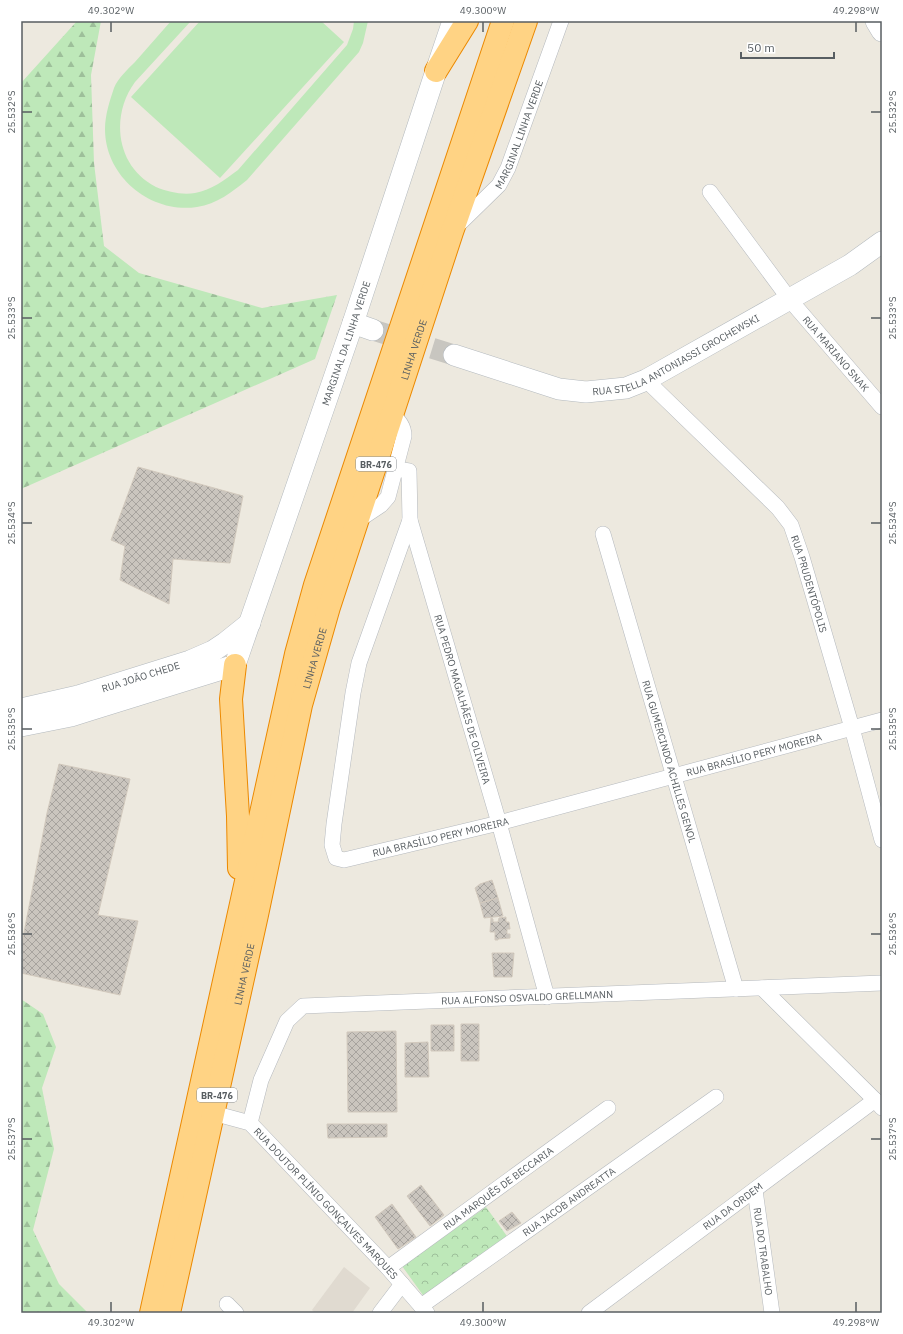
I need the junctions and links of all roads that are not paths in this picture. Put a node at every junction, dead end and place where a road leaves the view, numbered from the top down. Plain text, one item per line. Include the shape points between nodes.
1 (453, 21) edge
2 (467, 21) edge
3 (503, 21) edge
4 (526, 21) edge
5 (561, 21) edge
6 (876, 21) edge
7 (882, 31) edge
8 (436, 71) junction
9 (710, 192) dead end
10 (452, 232) junction
11 (882, 242) edge
12 (790, 300) junction
13 (454, 356) tunnel mouth
14 (646, 380) junction
15 (882, 407) edge
16 (392, 414) junction
17 (396, 469) junction
18 (410, 520) junction
19 (357, 521) junction
20 (604, 534) dead end
21 (250, 623) junction
22 (235, 665) junction
23 (21, 709) edge
24 (882, 720) edge
25 (21, 726) edge
26 (852, 728) junction
27 (674, 776) junction
28 (498, 823) junction
29 (882, 840) edge
30 (239, 909) junction
31 (882, 983) edge
32 (762, 988) junction
33 (736, 989) junction
34 (547, 997) junction
35 (716, 1097) dead end
36 (879, 1104) edge
37 (608, 1108) dead end
38 (213, 1113) junction
39 (250, 1123) junction
40 (755, 1190) junction
41 (388, 1268) junction
42 (402, 1284) junction
43 (424, 1309) edge
44 (151, 1313) edge
45 (169, 1313) edge
46 (380, 1313) edge
47 (589, 1313) edge
48 (772, 1313) edge

1 - 8 main road, MARGINAL DA LINHA VERDE
2 - 8 highway
3 - 30 highway, LINHA VERDE / BR-476 via 305,621 287,690
4 - 10 highway, LINHA VERDE / BR-476
5 - 10 street, MARGINAL LINHA VERDE via 508,168 498,185
6 - 7 main road
8 - 21 main road, MARGINAL DA LINHA VERDE via 363,326
9 - 12 street, RUA MARIANO SNAK
10 - 16 highway, LINHA VERDE / BR-476
11 - 12 main road, RUA STELLA ANTONIASSI GROCHEWSKI via 850,266
12 - 14 main road, RUA STELLA ANTONIASSI GROCHEWSKI
12 - 15 street, RUA MARIANO SNAK
13 - 14 main road, RUA STELLA ANTONIASSI GROCHEWSKI via 559,389 586,392 626,388
14 - 26 street, RUA PRUDENTÓPOLIS via 778,508 791,525
16 - 17 street via 402,423 404,429
16 - 19 highway, LINHA VERDE / BR-476
17 - 18 street, RUA PEDRO MAGALHÃES DE OLIVEIRA via 409,471
17 - 19 street via 388,497 381,505
18 - 28 street, RUA PEDRO MAGALHÃES DE OLIVEIRA
18 - 28 street, RUA BRASÍLIO PERY MOREIRA via 359,663 332,846 336,858 344,860
19 - 38 highway, LINHA VERDE / BR-476 via 300,705
20 - 27 street, RUA GUMERCINDO ACHILLES GENOL
21 - 22 main road, MARGINAL DA LINHA VERDE
21 - 23 main road, RUA JOÃO CHEDE via 225,643 201,656 58,702
22 - 25 main road, RUA JOÃO CHEDE via 90,710
22 - 30 highway via 231,699 238,816
24 - 26 street, RUA BRASÍLIO PERY MOREIRA
26 - 27 street, RUA BRASÍLIO PERY MOREIRA
26 - 29 street, RUA PRUDENTÓPOLIS
27 - 28 street, RUA BRASÍLIO PERY MOREIRA
27 - 33 street, RUA GUMERCINDO ACHILLES GENOL
28 - 34 street, RUA PEDRO MAGALHÃES DE OLIVEIRA
30 - 44 highway, LINHA VERDE / BR-476
31 - 32 street, RUA ALFONSO OSVALDO GRELLMANN
32 - 33 street, RUA ALFONSO OSVALDO GRELLMANN
32 - 36 street
33 - 34 street, RUA ALFONSO OSVALDO GRELLMANN
34 - 39 street, RUA ALFONSO OSVALDO GRELLMANN via 303,1006 287,1021 261,1080
35 - 43 street, RUA JACOB ANDREATTA
36 - 40 street, RUA DA ORDEM
37 - 41 street, RUA MARQUÊS DE BECCARIA
38 - 39 street, RUA DOUTOR PLÍNIO GONÇALVES MARQUES
38 - 45 highway, LINHA VERDE / BR-476
39 - 41 street, RUA DOUTOR PLÍNIO GONÇALVES MARQUES
40 - 47 street, RUA DA ORDEM
40 - 48 street, RUA DO TRABALHO
41 - 42 street, RUA DOUTOR PLÍNIO GONÇALVES MARQUES
42 - 43 street, RUA DOUTOR PLÍNIO GONÇALVES MARQUES
42 - 46 street

